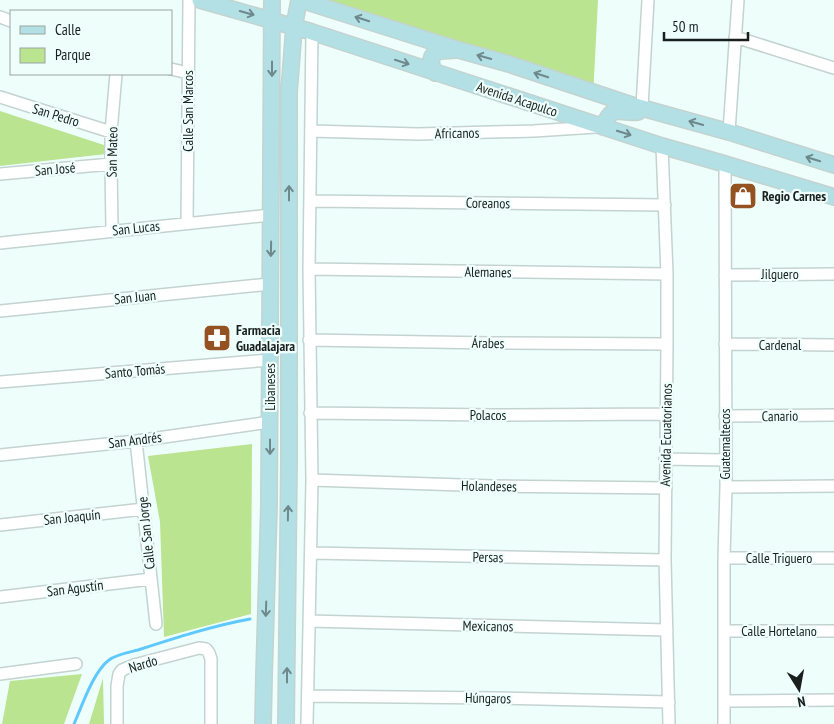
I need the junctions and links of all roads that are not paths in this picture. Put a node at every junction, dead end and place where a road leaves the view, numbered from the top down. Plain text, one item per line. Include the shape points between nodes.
1 (189, 0) edge
2 (200, 0) edge
3 (272, 0) edge
4 (300, 0) edge
5 (648, 0) edge
6 (738, 0) edge
7 (272, 21) junction
8 (294, 27) junction
9 (312, 32) junction
10 (736, 37) junction
11 (459, 50) junction
12 (834, 68) edge
13 (172, 69) edge
14 (435, 72) junction
15 (188, 73) junction
16 (116, 75) edge
17 (0, 97) edge
18 (642, 107) junction
19 (602, 126) junction
20 (311, 130) junction
21 (111, 132) junction
22 (729, 132) junction
23 (662, 146) junction
24 (290, 150) junction
25 (311, 150) junction
26 (111, 164) junction
27 (725, 164) junction
28 (834, 166) edge
29 (0, 174) edge
30 (834, 197) edge
31 (310, 201) junction
32 (665, 205) junction
33 (271, 215) junction
34 (188, 223) junction
35 (112, 230) junction
36 (0, 243) edge
37 (309, 269) junction
38 (667, 274) junction
39 (834, 274) edge
40 (725, 275) junction
41 (270, 284) junction
42 (0, 311) edge
43 (309, 340) junction
44 (667, 344) junction
45 (725, 344) junction
46 (834, 345) edge
47 (270, 360) junction
48 (0, 382) edge
49 (310, 414) junction
50 (666, 414) junction
51 (834, 415) edge
52 (725, 416) junction
53 (270, 422) junction
54 (136, 441) junction
55 (0, 455) edge
56 (665, 459) junction
57 (725, 460) junction
58 (312, 480) junction
59 (834, 486) edge
60 (726, 487) junction
61 (666, 488) junction
62 (144, 509) junction
63 (0, 525) edge
64 (311, 553) junction
65 (724, 558) junction
66 (834, 558) edge
67 (665, 560) junction
68 (151, 579) junction
69 (0, 597) edge
70 (309, 621) junction
71 (156, 624) dead end
72 (667, 630) junction
73 (725, 631) junction
74 (834, 631) edge
75 (76, 664) dead end
76 (0, 674) edge
77 (308, 696) junction
78 (834, 700) edge
79 (724, 701) junction
80 (669, 702) junction
81 (117, 724) edge
82 (211, 724) edge
83 (263, 724) edge
84 (286, 724) edge
85 (307, 724) edge
86 (669, 724) edge
87 (724, 724) edge

1 - 15 street, Calle San Marcos
2 -> 7 main road, Avenida Acapulco
3 - 7 main road, Libaneses
4 - 8 main road, Libaneses
11 -> 4 main road
5 - 18 street
6 - 10 street
7 - 8 main road, Avenida Acapulco
7 -> 33 main road, Libaneses
8 - 9 main road, Avenida Acapulco
8 - 24 main road, Libaneses
9 -> 14 main road, Avenida Acapulco
9 - 20 street
10 - 12 street
10 - 22 street
11 - 14 main road via 436,53 431,59
18 -> 11 main road
13 - 15 street
14 - 19 main road, Avenida Acapulco
15 - 34 street, Calle San Marcos
16 - 21 street, San Mateo
17 - 21 street, San Pedro
18 - 19 main road via 637,112 610,113
22 -> 18 main road
19 - 20 street, Africanos via 526,132 418,134
19 -> 23 main road, Avenida Acapulco
20 - 25 street
21 - 26 street, San Mateo
28 -> 22 main road
23 - 27 main road, Avenida Acapulco
23 - 32 street, Avenida Ecuatorianos
24 - 25 street
84 -> 24 main road, Libaneses
25 - 31 street
26 - 29 street, San José
26 - 35 street, San Mateo
27 - 30 main road, Avenida Acapulco
27 - 40 street, Guatemaltecos
31 - 32 street, Coreanos
31 - 37 street
32 - 38 street, Avenida Ecuatorianos
33 - 34 street, San Lucas
33 -> 41 main road, Libaneses
34 - 35 street, San Lucas
35 - 36 street, San Lucas
37 - 38 street, Alemanes
37 - 43 street
38 - 44 street, Avenida Ecuatorianos
39 - 40 street, Jilguero
40 - 45 street, Guatemaltecos
41 - 42 street, San Juan
41 - 47 main road, Libaneses
43 - 44 street, Árabes
43 - 49 street
44 - 50 street, Avenida Ecuatorianos
45 - 46 street, Cardenal
45 - 52 street, Guatemaltecos
47 - 48 street, Santo Tomás
47 - 53 main road, Libaneses
49 - 50 street, Polacos
49 - 58 street
50 - 56 street, Avenida Ecuatorianos
51 - 52 street, Canario
52 - 57 street, Guatemaltecos
53 - 54 street, San Andrés
53 -> 83 main road, Libaneses
54 - 55 street, San Andrés
54 - 62 street, Calle San Jorge
56 - 57 street
56 - 61 street, Avenida Ecuatorianos
57 - 60 street, Guatemaltecos
58 - 61 street, Holandeses
58 - 64 street
59 - 60 street
60 - 65 street, Guatemaltecos
61 - 67 street, Avenida Ecuatorianos
62 - 63 street, San Joaquín
62 - 68 street, Calle San Jorge
64 - 67 street, Persas
64 - 70 street
65 - 66 street, Calle Triguero
65 - 73 street, Guatemaltecos
67 - 72 street, Avenida Ecuatorianos
68 - 69 street, San Agustín
68 - 71 street, Calle San Jorge
70 - 72 street, Mexicanos
70 - 77 street
72 - 80 street, Avenida Ecuatorianos
73 - 74 street, Calle Hortelano
73 - 79 street, Guatemaltecos
75 - 76 street
77 - 80 street, Húngaros
77 - 85 street
78 - 79 street
79 - 87 street, Guatemaltecos
80 - 86 street, Avenida Ecuatorianos
81 - 82 street, Nardo via 117,679 122,670 199,648 206,649 211,659

